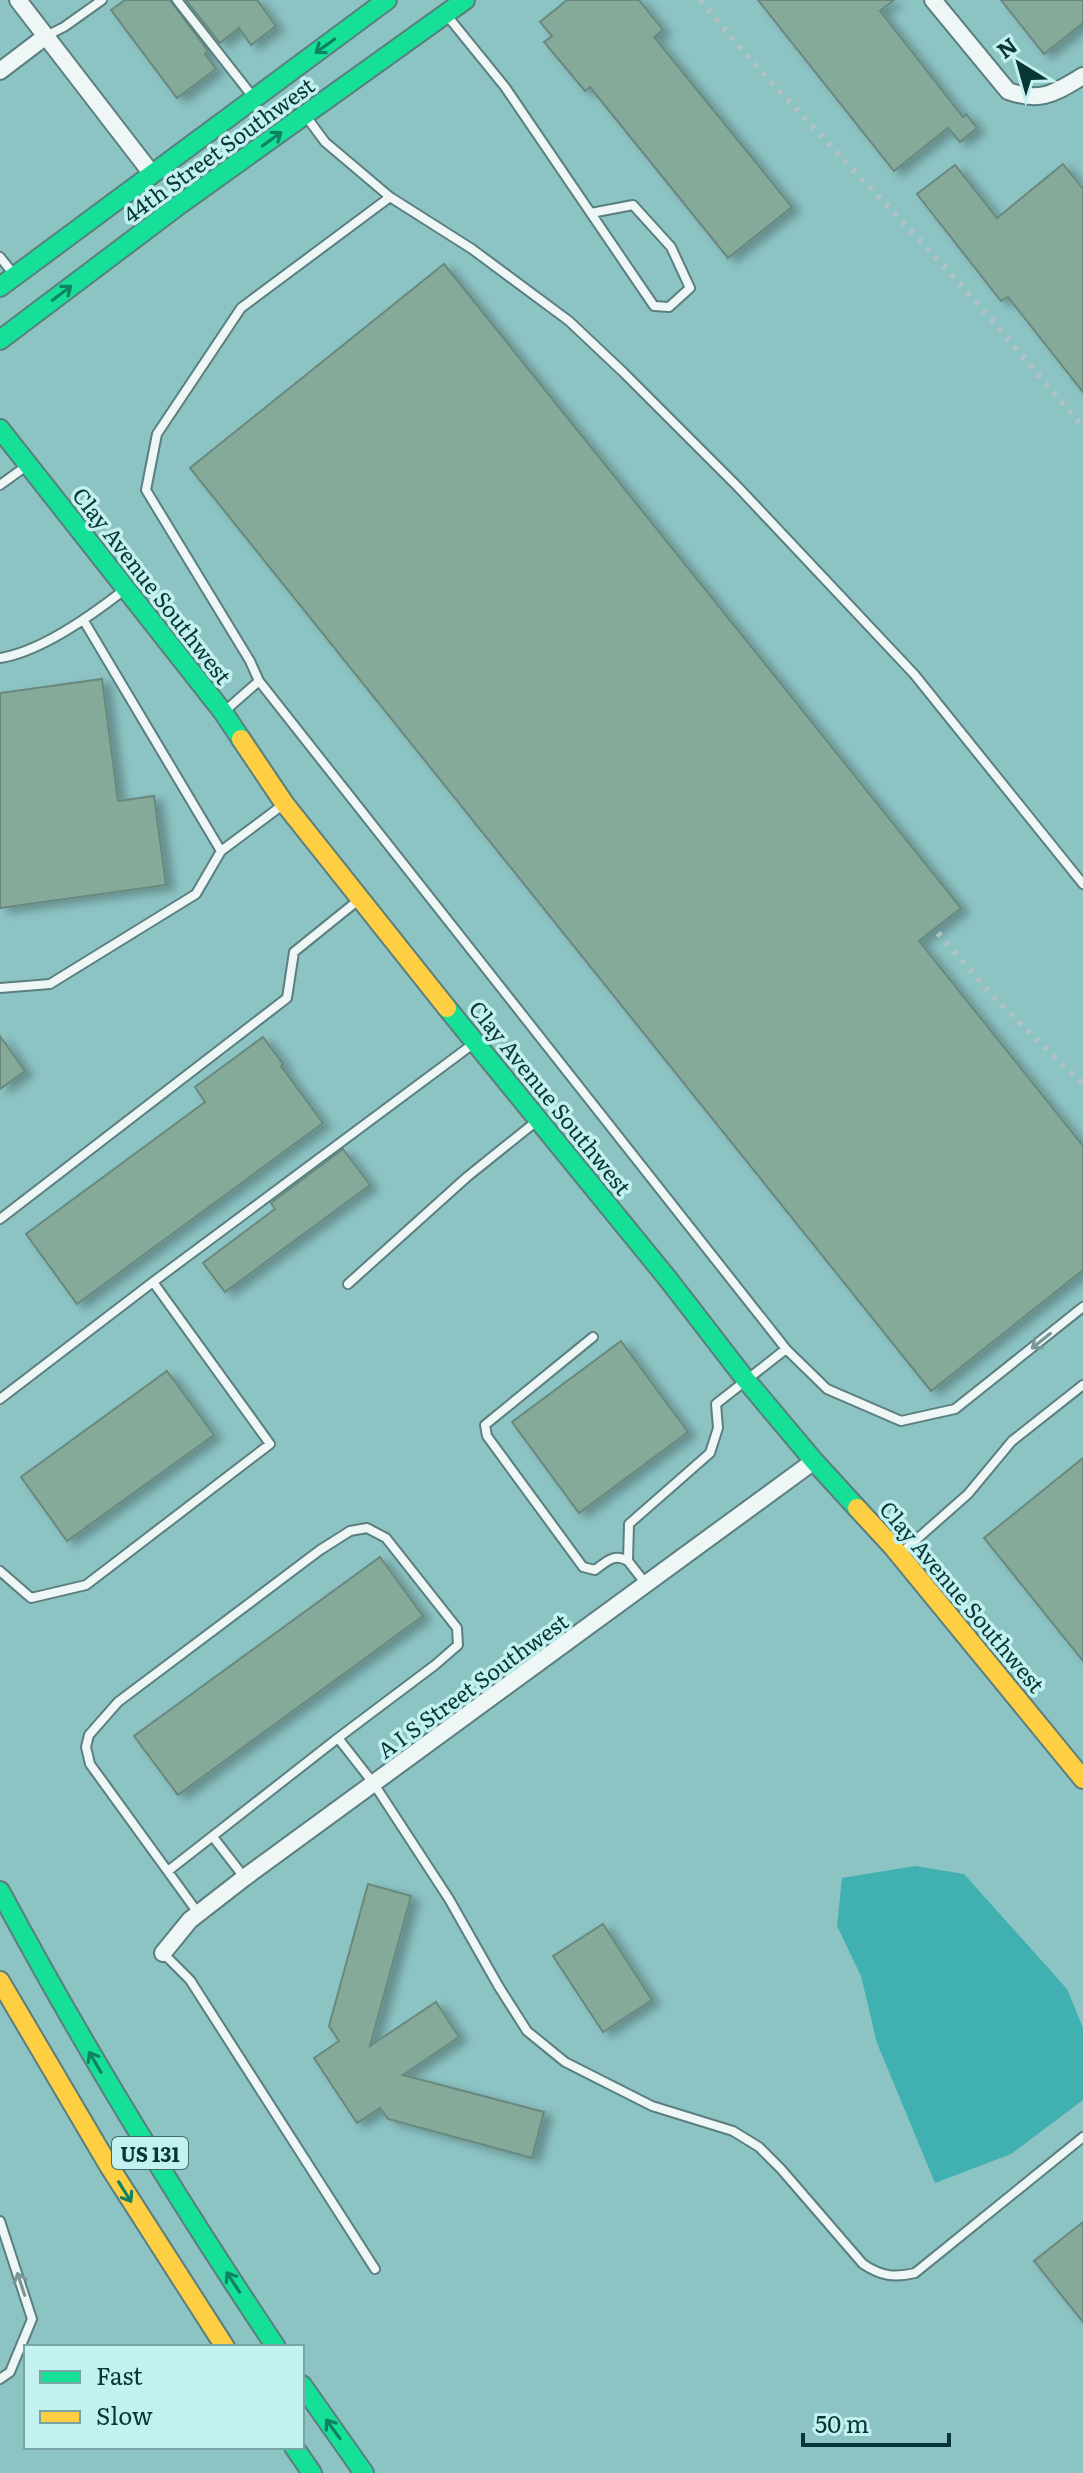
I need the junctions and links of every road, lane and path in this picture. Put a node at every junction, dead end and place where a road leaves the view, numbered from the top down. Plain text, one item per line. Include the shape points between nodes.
1 (18, 0) edge
2 (102, 0) edge
3 (177, 0) edge
4 (387, 0) edge
5 (465, 0) edge
6 (933, 0) edge
7 (440, 7) edge
8 (46, 36) junction
9 (0, 71) edge
10 (1083, 76) edge
11 (254, 98) junction
12 (305, 115) junction
13 (152, 174) junction
14 (390, 197) junction
15 (591, 213) junction
16 (0, 257) edge
17 (7, 282) edge
18 (0, 340) edge
19 (0, 429) edge
20 (28, 465) junction
21 (0, 485) edge
22 (126, 589) junction
23 (84, 621) junction
24 (0, 658) edge
25 (259, 681) junction
26 (223, 712) junction
27 (284, 803) junction
28 (221, 851) junction
29 (1083, 884) edge
30 (359, 899) junction
31 (0, 988) edge
32 (476, 1042) junction
33 (538, 1120) junction
34 (0, 1219) edge
35 (153, 1282) junction
36 (348, 1284) dead end
37 (1083, 1307) edge
38 (593, 1337) dead end
39 (786, 1349) junction
40 (746, 1380) junction
41 (1083, 1385) edge
42 (0, 1399) edge
43 (814, 1461) junction
44 (900, 1555) junction
45 (628, 1561) junction
46 (0, 1571) edge
47 (646, 1584) junction
48 (338, 1738) junction
49 (1083, 1779) edge
50 (374, 1784) junction
51 (213, 1837) junction
52 (168, 1871) junction
53 (244, 1878) junction
54 (0, 1891) edge
55 (199, 1914) junction
56 (163, 1953) joint
57 (0, 1981) edge
58 (1083, 2137) edge
59 (0, 2221) edge
60 (375, 2269) dead end
61 (224, 2345) edge
62 (275, 2345) edge
63 (0, 2379) edge
64 (304, 2388) edge
65 (295, 2449) edge
66 (312, 2473) edge
67 (364, 2473) edge

1 - 8 street
2 - 8 lane
3 - 11 lane
4 -> 11 main road, 44th Street Southwest
5 - 7 main road, 44th Street Southwest
6 - 10 street via 1008,91 1049,96
7 - 12 main road, 44th Street Southwest
7 - 15 lane via 505,87
8 - 9 street
8 - 13 street
11 - 13 main road, 44th Street Southwest
12 - 14 lane via 325,142
18 -> 12 main road, 44th Street Southwest
13 - 17 main road, 44th Street Southwest
14 - 25 lane via 241,308 157,434 146,490
14 - 29 lane via 569,321 633,382 914,674
15 - 15 lane via 654,306 669,307 690,288 671,247 633,205
16 - 17 lane
19 - 20 main road, Clay Avenue Southwest
20 - 21 lane
20 - 22 main road, Clay Avenue Southwest
22 - 23 lane
22 - 26 main road, Clay Avenue Southwest
23 - 24 lane
23 - 28 lane
25 - 26 lane
25 - 39 lane
26 - 27 main road, Clay Avenue Southwest
27 - 28 lane
27 - 30 main road, Clay Avenue Southwest
28 - 31 lane via 196,894 50,984
30 - 32 main road, Clay Avenue Southwest
30 - 34 lane via 294,952 287,998
32 - 33 main road, Clay Avenue Southwest
32 - 35 lane
33 - 36 lane
33 - 40 main road, Clay Avenue Southwest
35 - 42 lane
35 - 46 lane via 270,1444 86,1585 31,1598
37 -> 39 lane via 955,1409 901,1421 827,1389
38 - 45 lane via 485,1425 487,1436 583,1567 595,1570 611,1557
39 - 40 lane
40 - 43 main road, Clay Avenue Southwest
40 - 45 lane via 716,1404 718,1428 710,1453 629,1524
41 - 44 lane via 1012,1441 968,1494
43 - 44 main road, Clay Avenue Southwest
43 - 47 street, A I S Street Southwest
44 - 49 main road, Clay Avenue Southwest
45 - 47 lane
47 - 50 street, A I S Street Southwest
48 - 50 lane
48 - 51 lane
48 - 52 lane via 458,1645 457,1628 386,1538 367,1528 350,1531 320,1550 118,1702 89,1735 90,1764
50 - 53 street, A I S Street Southwest
50 - 58 lane via 527,2031 565,2062 652,2106 733,2131 759,2147 863,2264 879,2275 915,2273
51 - 52 lane
51 - 53 lane
52 - 55 lane
53 - 55 street, A I S Street Southwest
62 -> 54 main road, US 131 via 136,2130
55 - 56 street, A I S Street Southwest
56 - 60 lane via 190,1980
57 -> 61 main road, US 131
63 -> 59 lane via 10,2372 32,2319
67 -> 64 main road
65 - 66 main road

